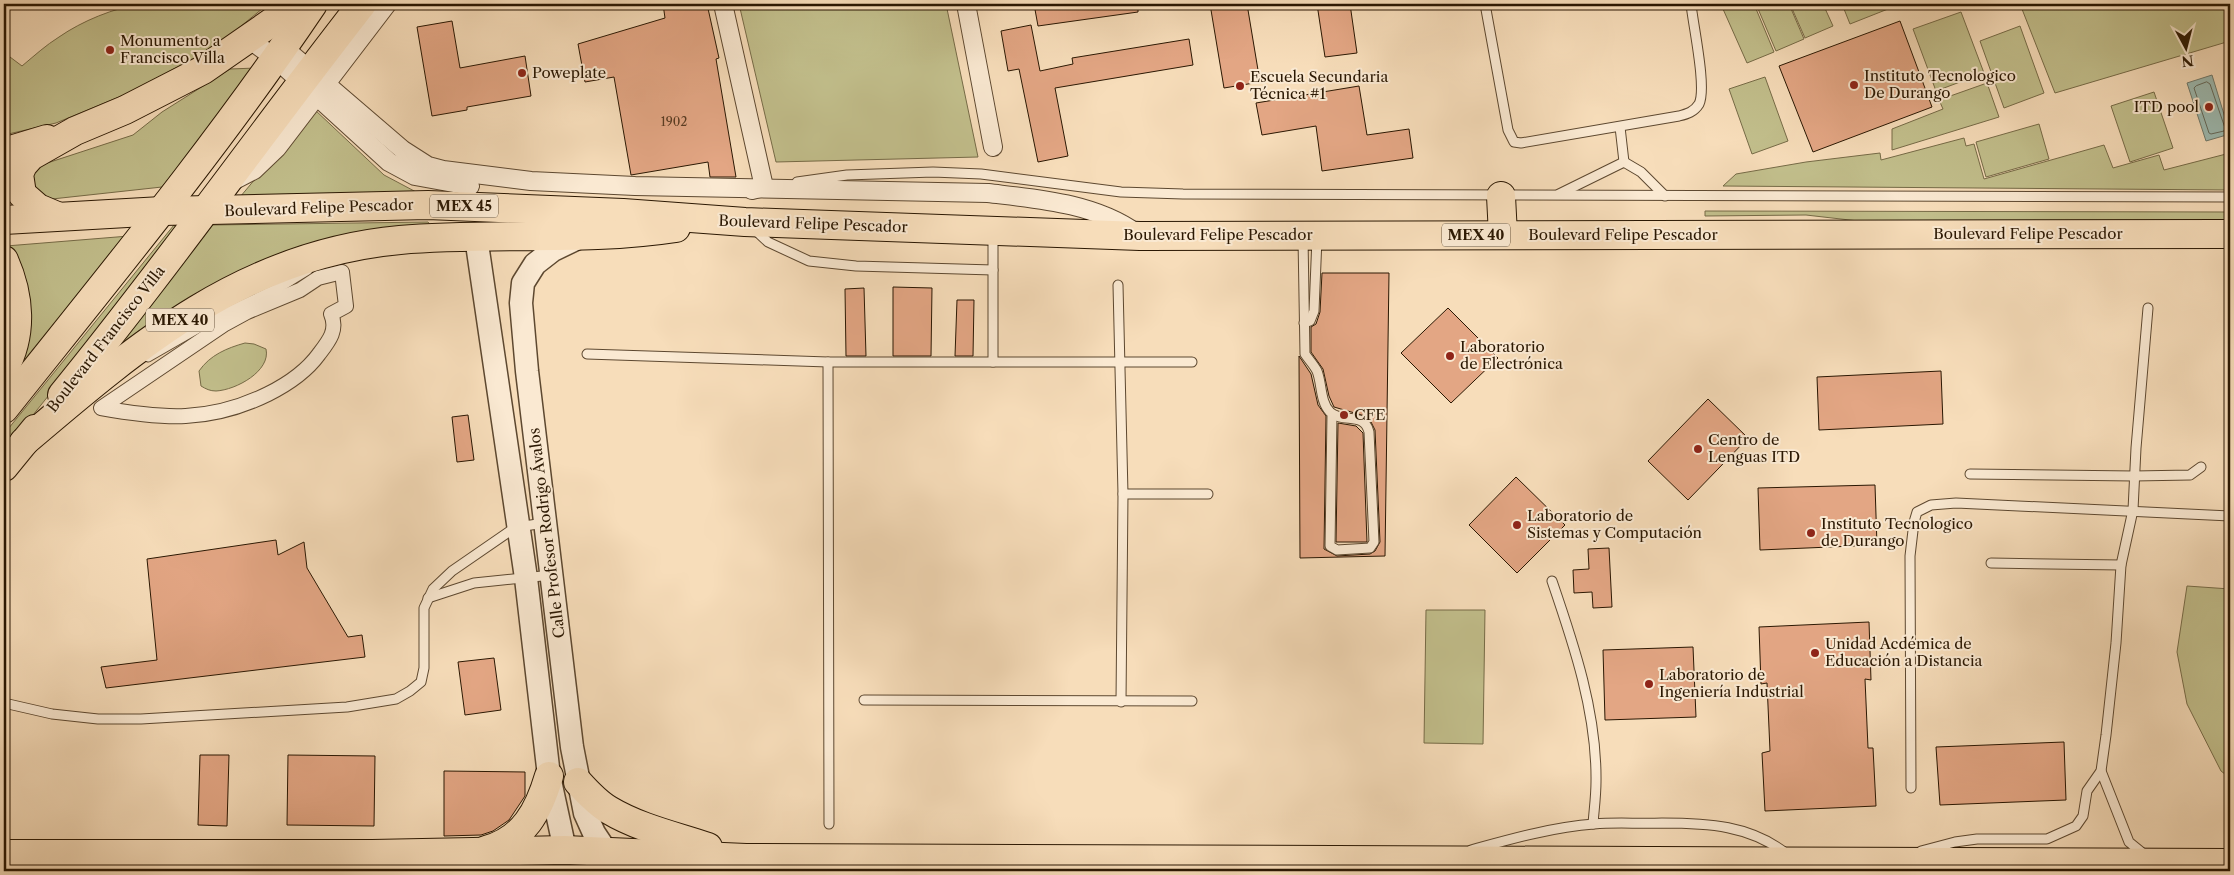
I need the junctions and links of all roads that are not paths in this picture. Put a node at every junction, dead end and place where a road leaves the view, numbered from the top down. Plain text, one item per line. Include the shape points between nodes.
1 (298, 4) edge
2 (313, 4) edge
3 (362, 4) edge
4 (387, 4) edge
5 (723, 4) edge
6 (966, 4) edge
7 (1485, 4) edge
8 (1691, 4) edge
9 (249, 39) junction
10 (280, 53) junction
11 (313, 84) junction
12 (1620, 127) junction
13 (75, 131) junction
14 (993, 147) dead end
15 (4, 152) edge
16 (1624, 162) junction
17 (764, 187) junction
18 (1557, 195) junction
19 (1501, 196) junction
20 (1665, 196) junction
21 (2230, 197) edge
22 (428, 205) junction
23 (162, 211) junction
24 (206, 211) junction
25 (57, 216) junction
26 (4, 220) edge
27 (734, 221) junction
28 (993, 231) junction
29 (2230, 234) edge
30 (1310, 235) junction
31 (1503, 235) junction
32 (1140, 236) junction
33 (476, 237) junction
34 (580, 237) junction
35 (4, 260) edge
36 (332, 264) junction
37 (993, 270) junction
38 (1118, 285) dead end
39 (2148, 308) dead end
40 (1304, 323) junction
41 (587, 354) dead end
42 (828, 362) junction
43 (993, 362) junction
44 (1119, 362) junction
45 (1192, 362) dead end
46 (4, 369) edge
47 (4, 409) edge
48 (1332, 414) junction
49 (24, 442) junction
50 (4, 467) edge
51 (2202, 467) dead end
52 (1970, 474) dead end
53 (2134, 476) junction
54 (1123, 494) junction
55 (1208, 494) dead end
56 (2133, 511) junction
57 (2230, 516) edge
58 (546, 523) junction
59 (518, 527) junction
60 (1991, 563) dead end
61 (2121, 565) junction
62 (552, 575) junction
63 (526, 578) junction
64 (1552, 581) dead end
65 (428, 598) junction
66 (864, 700) dead end
67 (1192, 701) dead end
68 (1121, 702) junction
69 (4, 704) edge
70 (2101, 771) junction
71 (549, 776) junction
72 (578, 782) junction
73 (1911, 788) dead end
74 (829, 824) dead end
75 (1593, 824) junction
76 (565, 850) junction
77 (474, 852) junction
78 (4, 854) edge
79 (372, 854) junction
80 (746, 858) junction
81 (1442, 860) junction
82 (604, 861) edge
83 (1796, 862) junction
84 (1890, 862) junction
85 (2158, 863) junction
86 (2230, 863) edge
87 (431, 871) edge
88 (645, 871) edge

1 - 9 main road
2 - 10 main road
3 - 11 main road, MEX 40
4 - 11 street
5 - 17 street
6 - 14 street
7 - 12 lane via 1508,130 1514,142 1532,142
8 - 12 lane via 1701,79 1700,103 1689,113
9 - 10 street
9 - 13 main road via 171,87
10 - 11 street
10 - 23 main road
11 - 17 street via 388,162 430,180 561,194 649,198 724,196
11 - 24 main road, MEX 40
12 - 16 lane
13 - 15 main road
13 - 25 main road via 31,156 19,174 22,194 38,208
16 - 18 lane
16 - 20 lane via 1641,172
17 - 19 lane via 847,175 933,172 980,174 1121,192
17 - 32 street via 816,191 956,192 1030,198 1085,209 1126,225
18 - 19 lane
18 - 20 lane
19 - 31 main road
20 - 21 lane
22 - 24 main road, Boulevard Felipe Pescador / MEX 45
22 - 27 main road, Boulevard Felipe Pescador / MEX 45
22 - 33 main road
23 - 24 main road, MEX 45
23 - 25 main road, MEX 45
23 - 47 main road
24 - 49 main road, Boulevard Francisco Villa / MEX 40
25 - 26 main road, MEX 45
27 - 28 main road, Boulevard Felipe Pescador / MEX 40
27 - 34 main road, MEX 40
27 - 37 lane via 768,242 809,261 856,266
28 - 32 main road, Boulevard Felipe Pescador / MEX 40
28 - 37 lane
29 - 31 main road, Boulevard Felipe Pescador / MEX 40
30 - 31 main road, Boulevard Felipe Pescador / MEX 40
30 - 32 main road, Boulevard Felipe Pescador / MEX 40
30 - 40 lane
30 - 40 lane via 1314,311 1310,321
33 - 34 main road, MEX 40
33 - 36 main road, MEX 40 via 399,240
33 - 59 street, Calle Profesor Rodrigo Ávalos
34 - 58 street, Calle Profesor Rodrigo Ávalos via 553,250 535,264 523,283 522,327
35 - 46 main road via 15,291 17,327 15,344
36 - 36 street via 300,290 225,324 101,408 147,416 191,416 224,411 275,390 298,376 313,362 333,333 331,314 346,306
36 - 49 main road, MEX 40 via 247,281 218,296 115,367
37 - 43 lane
38 - 44 lane
39 - 53 lane
40 - 48 lane via 1305,354 1316,370 1327,408
41 - 42 lane
42 - 43 lane
42 - 74 lane
43 - 44 lane
44 - 45 lane
44 - 54 lane
48 - 48 lane via 1362,421 1369,432 1374,542 1370,548 1337,550 1330,546
49 - 50 main road, Boulevard Francisco Villa / MEX 40
51 - 53 lane via 2190,475
52 - 53 lane
53 - 56 lane
54 - 55 lane
54 - 68 lane
56 - 57 lane
56 - 61 lane
56 - 73 lane via 1956,503 1931,505 1917,512 1910,556
58 - 59 lane
58 - 62 street, Calle Profesor Rodrigo Ávalos
59 - 63 street, Calle Profesor Rodrigo Ávalos
59 - 65 lane via 452,571
60 - 61 lane
61 - 70 lane via 2116,643
62 - 63 lane
62 - 72 street, Calle Profesor Rodrigo Ávalos
63 - 65 lane via 474,583
63 - 71 street, Calle Profesor Rodrigo Ávalos
64 - 75 lane via 1571,636 1593,740
65 - 69 lane via 423,617 424,668 421,682 396,699 347,707 141,719 52,714
66 - 68 lane
67 - 68 lane
70 - 84 lane via 2087,791 2084,816 2076,826 2064,832 2047,839 1955,842
70 - 85 lane via 2129,842
71 - 76 street, Calle Profesor Rodrigo Ávalos
71 - 77 main road via 538,809 527,823 506,842
72 - 80 main road via 609,810 633,822
72 - 82 street, Calle Profesor Rodrigo Ávalos
75 - 81 lane via 1492,844
75 - 83 lane via 1708,823 1761,838
76 - 77 main road
76 - 82 main road
77 - 79 main road
78 - 79 main road
79 - 87 main road
80 - 81 main road
80 - 82 main road
81 - 83 main road
82 - 88 main road
83 - 84 main road
84 - 85 main road
85 - 86 main road

